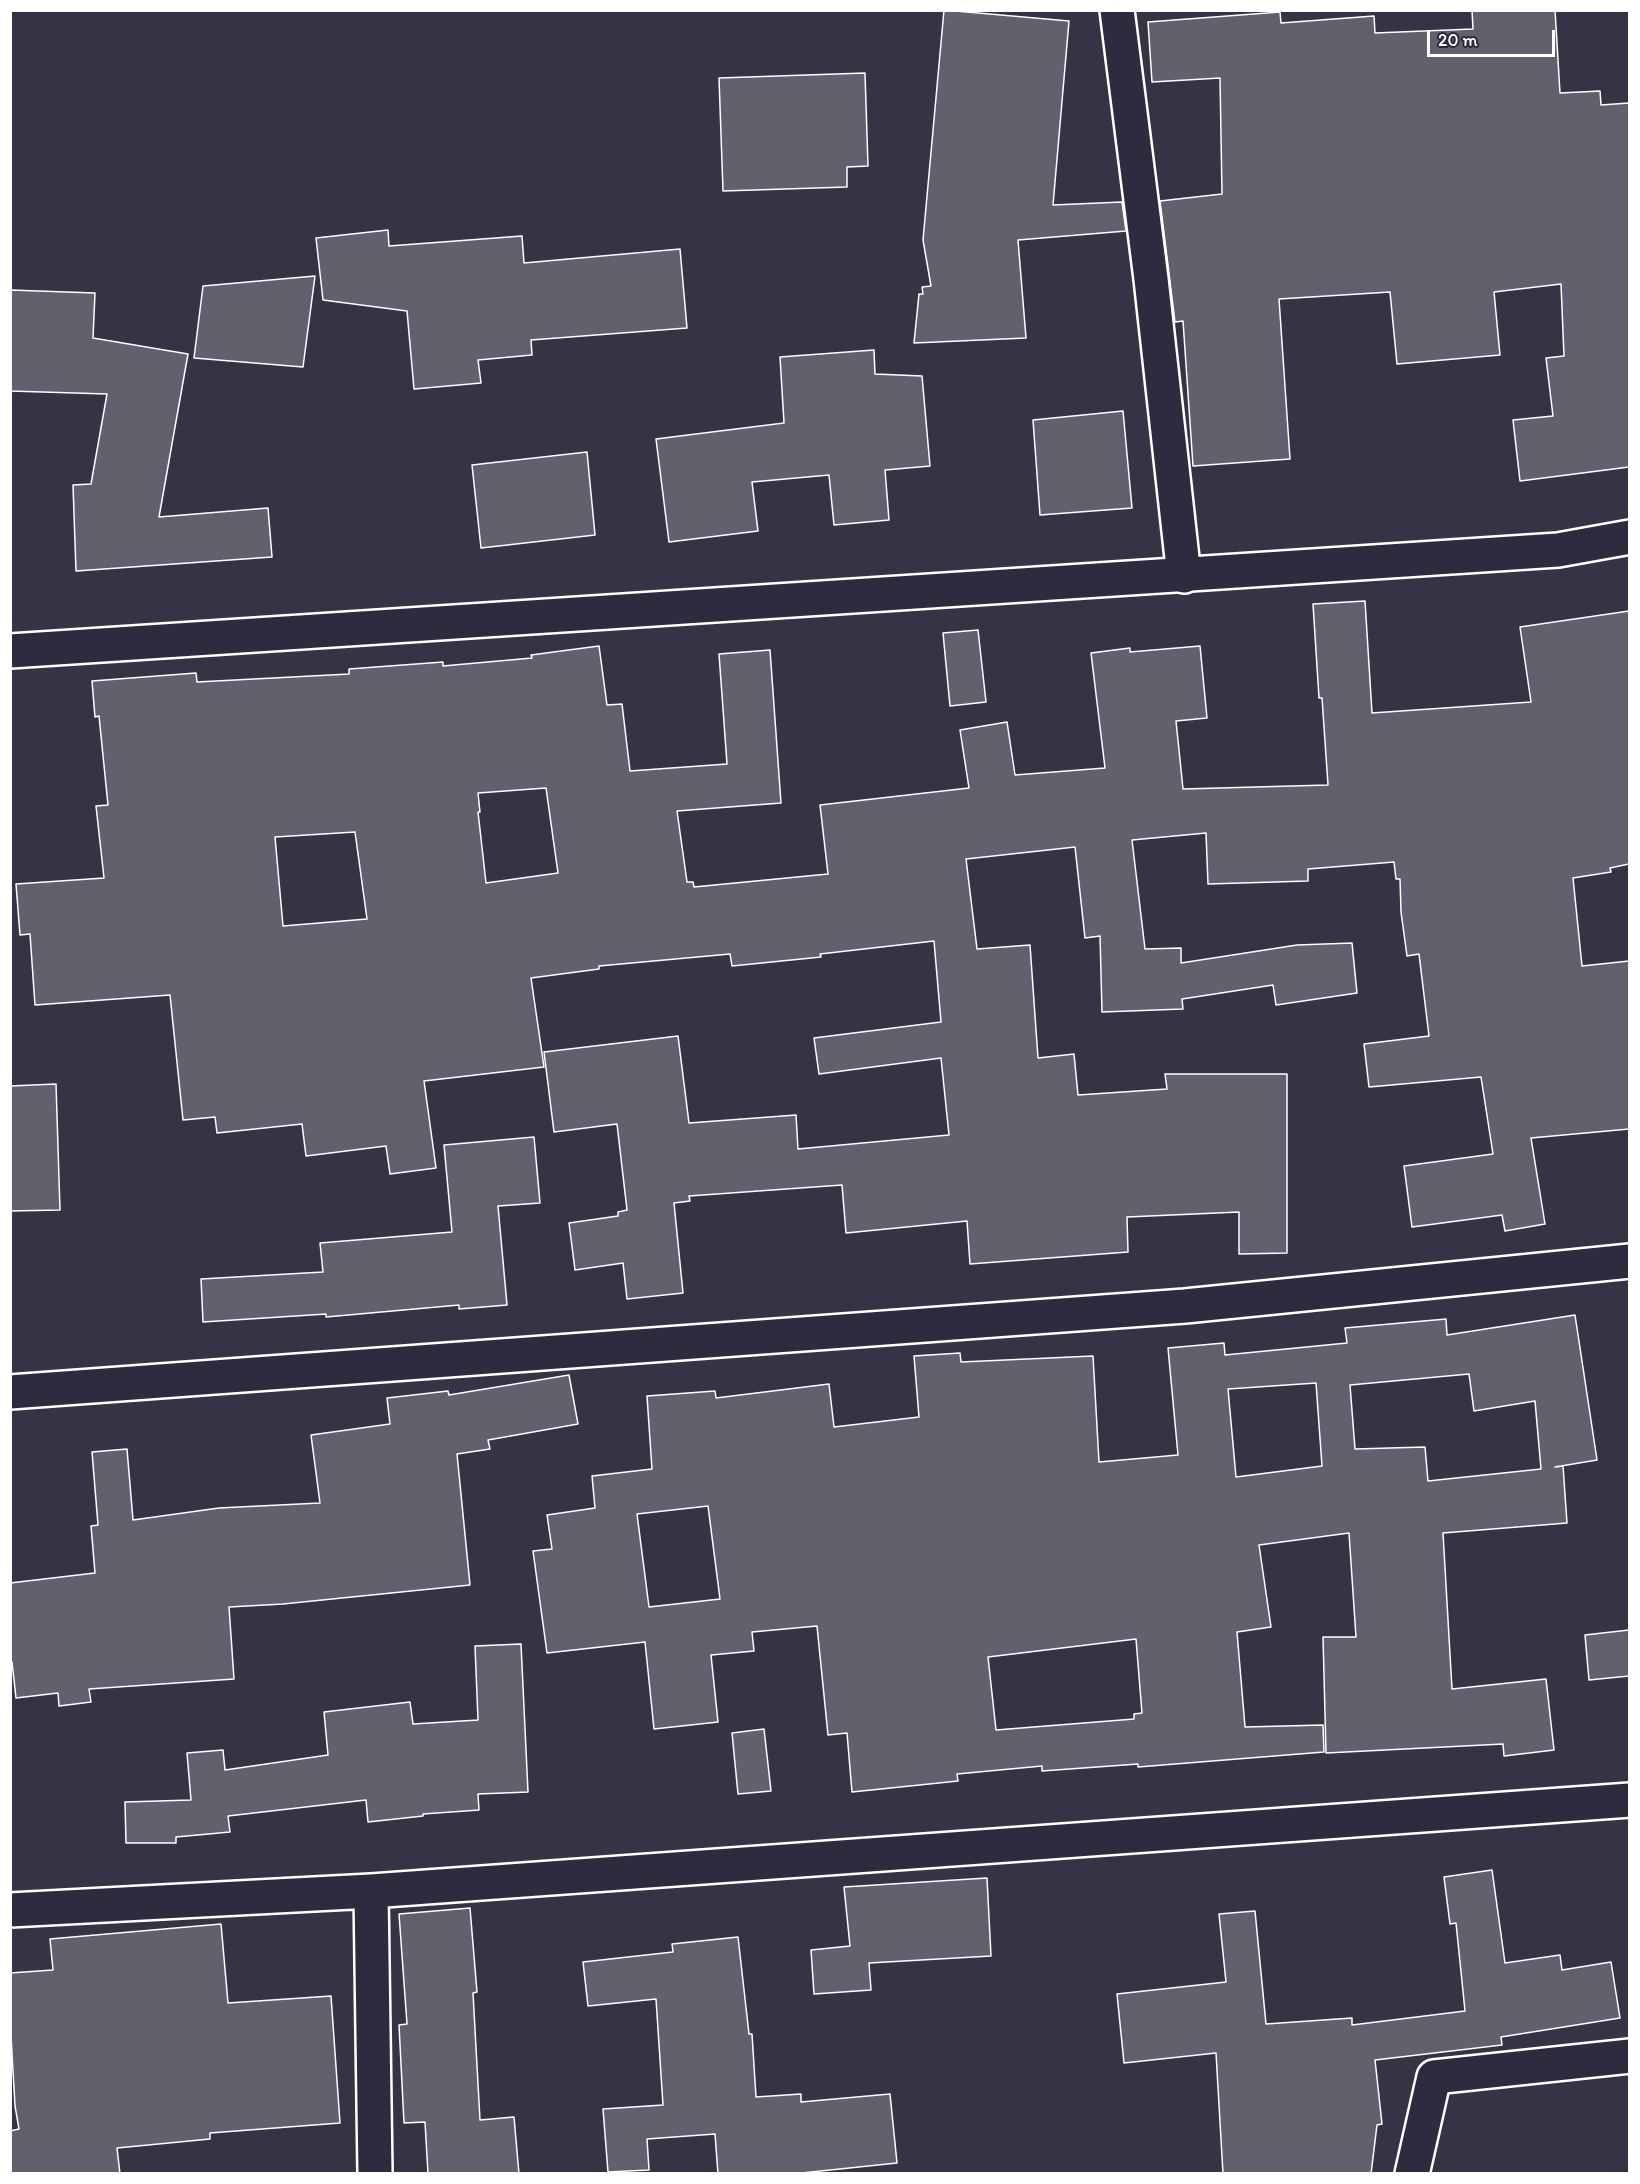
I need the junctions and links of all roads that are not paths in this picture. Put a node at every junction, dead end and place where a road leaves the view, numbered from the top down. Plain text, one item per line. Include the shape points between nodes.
1 (1117, 10) edge
2 (1629, 537) edge
3 (1184, 576) junction
4 (10, 651) edge
5 (1629, 1261) edge
6 (10, 1392) edge
7 (1629, 1800) edge
8 (371, 1891) junction
9 (10, 1910) edge
10 (1629, 2056) edge
11 (375, 2174) edge
12 (1412, 2174) edge

1 - 3 street
2 - 3 street via 1558,550
3 - 4 street
5 - 6 street via 1185,1306
7 - 8 street
8 - 9 street
8 - 11 street
10 - 12 street via 1434,2077

